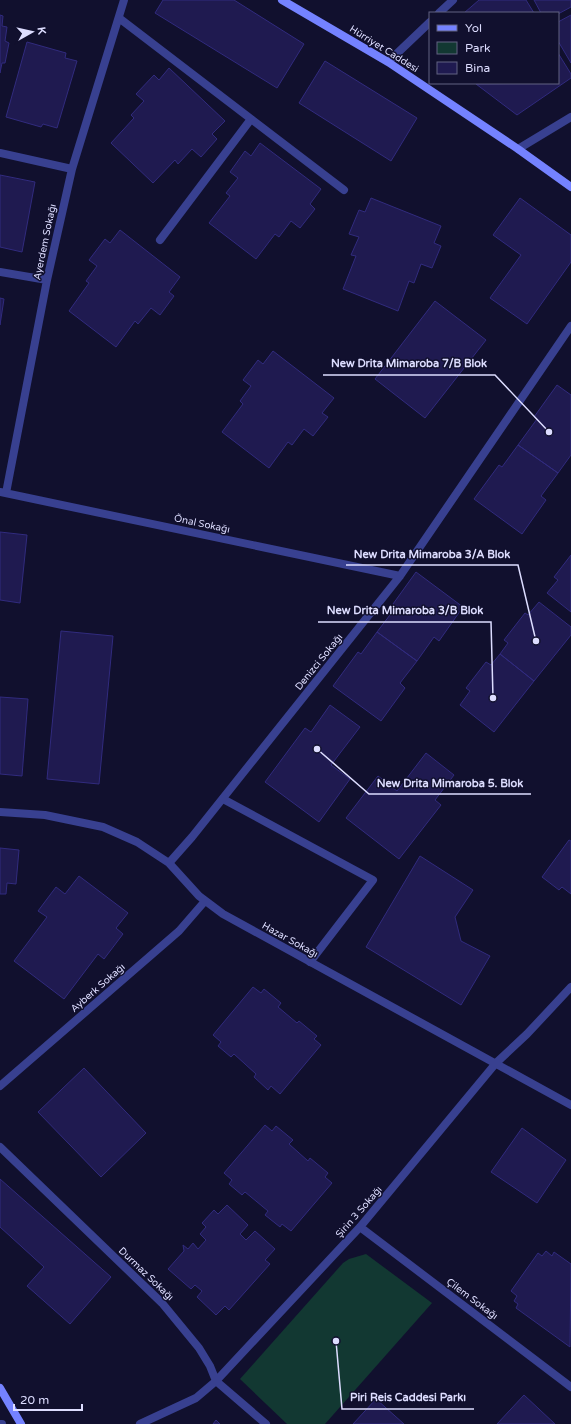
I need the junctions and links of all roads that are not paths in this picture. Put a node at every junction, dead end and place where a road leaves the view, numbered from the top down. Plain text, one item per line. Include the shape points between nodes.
1 (124, 0) edge
2 (282, 0) edge
3 (453, 0) edge
4 (440, 12) edge
5 (119, 18) junction
6 (429, 23) edge
7 (388, 62) junction
8 (571, 117) edge
9 (251, 119) junction
10 (518, 149) junction
11 (0, 153) edge
12 (72, 169) junction
13 (571, 187) edge
14 (344, 190) dead end
15 (160, 240) dead end
16 (0, 272) edge
17 (47, 280) junction
18 (571, 326) edge
19 (3, 493) edge
20 (400, 576) junction
21 (223, 798) junction
22 (0, 812) edge
23 (169, 863) junction
24 (204, 901) junction
25 (310, 962) junction
26 (571, 987) edge
27 (496, 1063) junction
28 (0, 1086) edge
29 (571, 1105) edge
30 (0, 1147) edge
31 (360, 1227) junction
32 (216, 1381) junction
33 (571, 1387) edge
34 (0, 1388) edge
35 (21, 1424) edge
36 (140, 1424) edge
37 (266, 1424) edge

1 - 5 street, Ayerdem Sokağı
2 - 7 main road, Hürriyet Caddesi
3 - 4 street
5 - 9 street
5 - 12 street, Ayerdem Sokağı
6 - 7 street
7 - 10 main road, Hürriyet Caddesi
8 - 10 street
9 - 14 street
9 - 15 street
10 - 13 main road, Hürriyet Caddesi
11 - 12 street
12 - 17 street, Ayerdem Sokağı
16 - 17 street
17 - 19 street, Ayerdem Sokağı
18 - 20 street, Denizci Sokağı
19 - 20 street, Önal Sokağı
20 - 21 street, Denizci Sokağı
21 - 23 street, Denizci Sokağı
21 - 25 street via 373,880
22 - 23 street, Hazar Sokağı via 45,815 103,827 136,842
23 - 24 street, Hazar Sokağı
24 - 25 street, Hazar Sokağı
24 - 28 street, Ayberk Sokağı via 179,931
25 - 27 street, Hazar Sokağı
26 - 27 street, Şirin 3 Sokağı
27 - 29 street, Hazar Sokağı
27 - 31 street, Şirin 3 Sokağı
30 - 32 street, Durmaz Sokağı via 162,1303 199,1348
31 - 32 street, Şirin 3 Sokağı
31 - 33 street, Çilem Sokağı
32 - 36 street, Şirin 3 Sokağı via 196,1398
32 - 37 street, Durmaz Sokağı
34 - 35 main road

